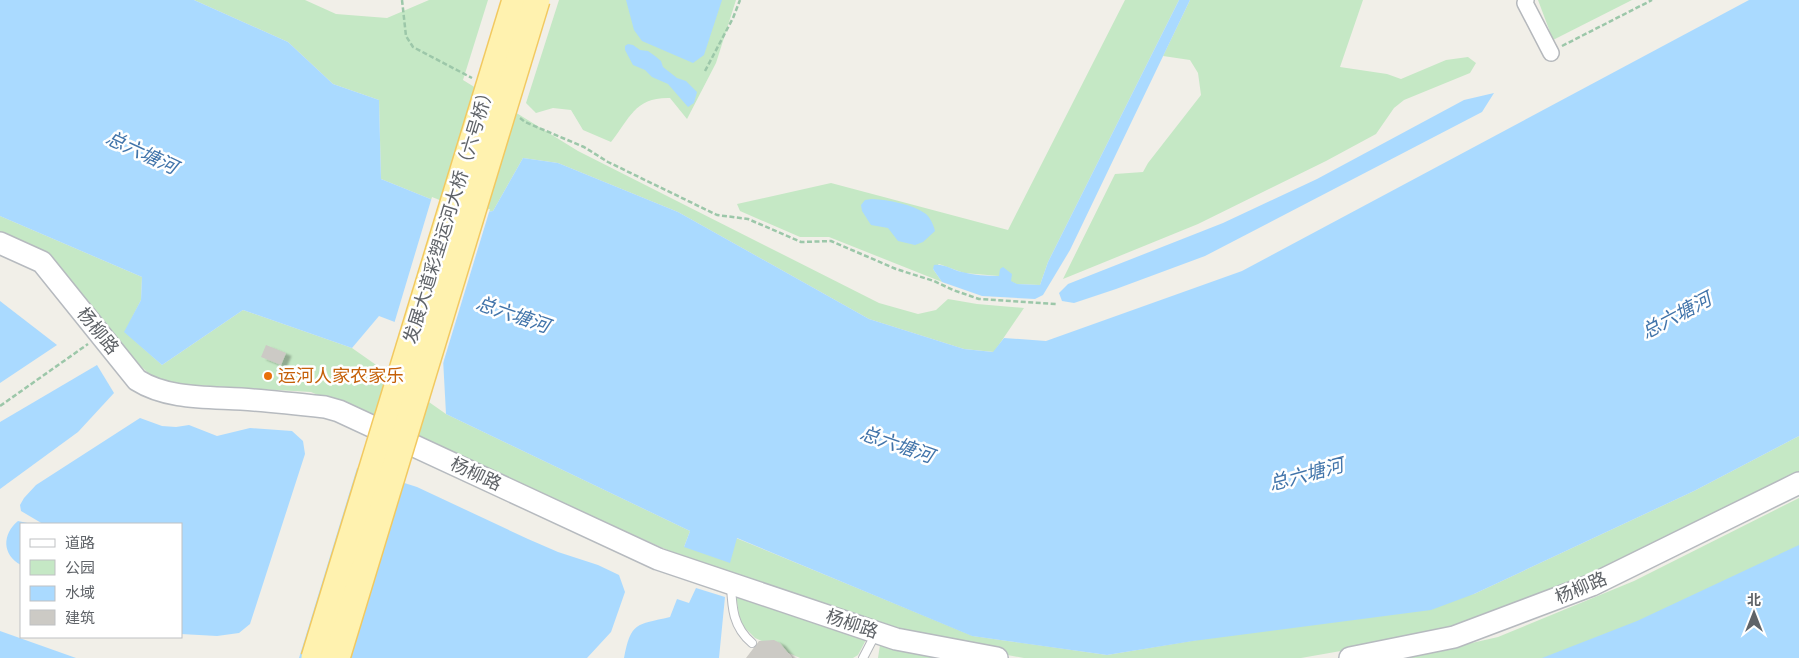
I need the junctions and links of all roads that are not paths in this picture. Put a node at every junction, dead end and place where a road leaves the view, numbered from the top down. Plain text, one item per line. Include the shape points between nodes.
1 (515, 0) edge
2 (537, 0) edge
3 (1526, 0) edge
4 (1551, 53) road end
5 (0, 243) edge
6 (1799, 483) edge
7 (731, 583) junction
8 (877, 632) junction
9 (752, 643) dead end
10 (314, 658) edge
11 (337, 658) edge
12 (862, 658) edge
13 (997, 658) edge
14 (1350, 658) edge

1 - 10 main road, 发展大道彩塑运河大桥（六号桥）, bridge
2 - 11 main road, 发展大道彩塑运河大桥（六号桥）, bridge
3 - 4 street
5 - 7 street, 杨柳路 via 42,262 137,380 152,388 183,395 325,407 339,411 658,559
6 - 14 street, 杨柳路 via 1592,585 1454,637
7 - 8 street, 杨柳路
7 - 9 lane via 734,618
8 - 12 lane
8 - 13 street, 杨柳路 via 896,639

